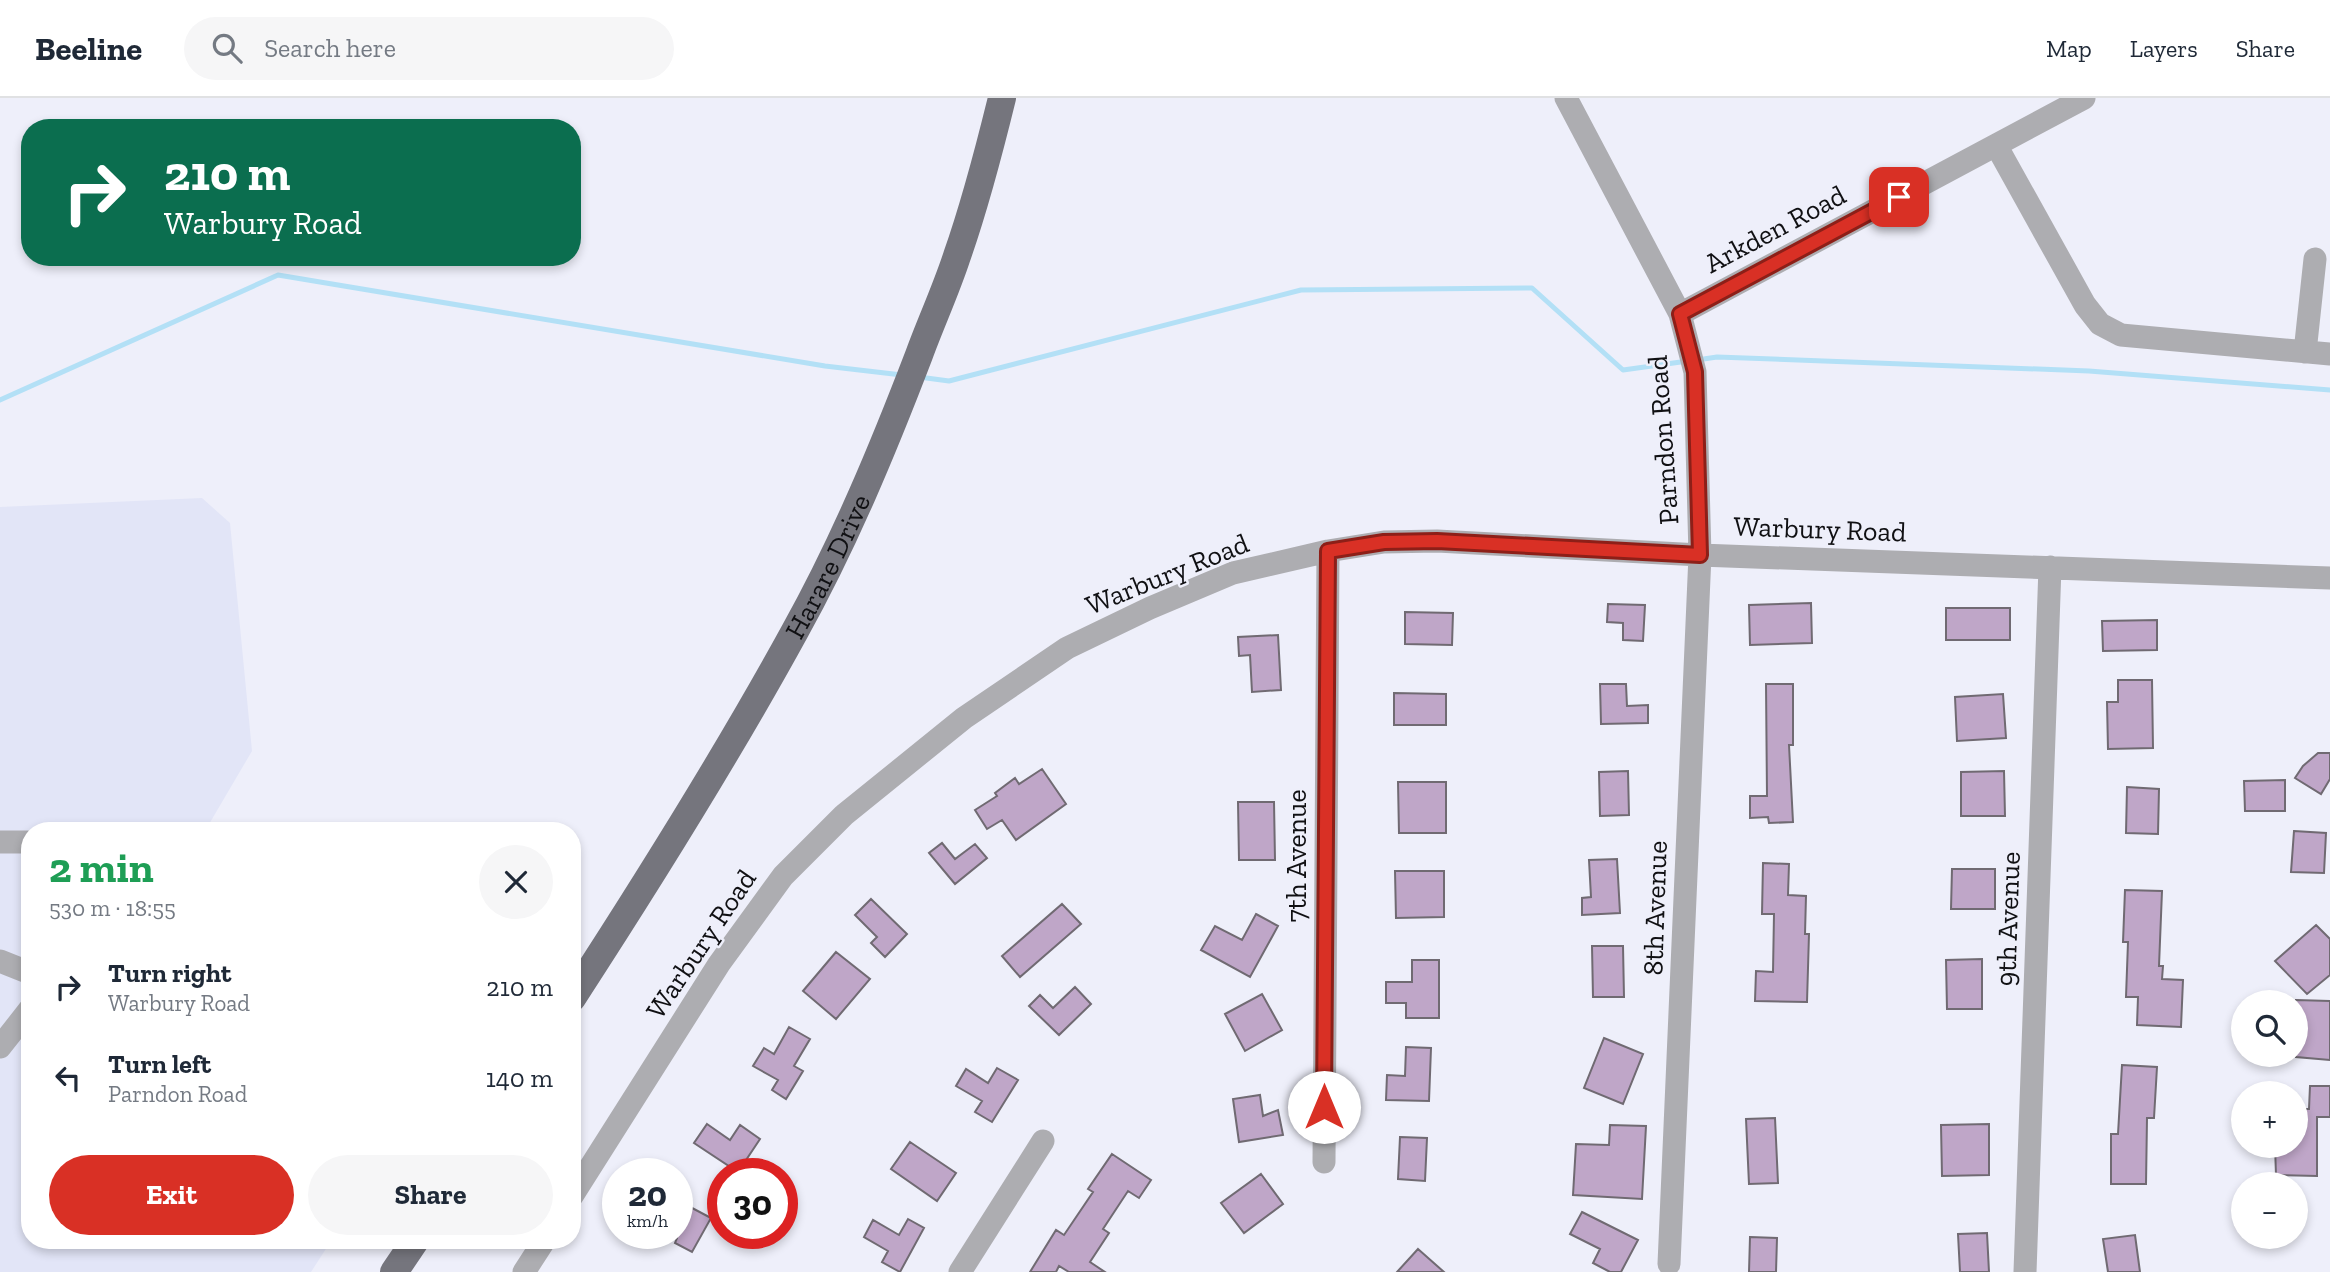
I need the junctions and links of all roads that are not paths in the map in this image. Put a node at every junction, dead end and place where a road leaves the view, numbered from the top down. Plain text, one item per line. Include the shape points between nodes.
1 (1002, 98) edge
2 (1566, 98) edge
3 (2084, 98) edge
4 (1996, 145) junction
5 (2315, 259) dead end
6 (1680, 314) junction
7 (2305, 352) junction
8 (2330, 354) edge
9 (1328, 551) junction
10 (1700, 555) junction
11 (2050, 568) junction
12 (2330, 578) edge
13 (0, 842) edge
14 (21, 842) edge
15 (0, 961) edge
16 (21, 969) edge
17 (581, 984) edge
18 (21, 1020) edge
19 (0, 1047) edge
20 (1044, 1141) dead end
21 (1324, 1162) dead end
22 (581, 1182) edge
23 (410, 1249) edge
24 (539, 1249) edge
25 (1669, 1264) dead end
26 (394, 1272) edge
27 (524, 1272) edge
28 (960, 1272) edge
29 (2025, 1272) edge

1 - 17 main road, Harare Drive via 957,257 902,401 837,549 797,629 655,870
2 - 6 street, Parndon Road
3 - 4 street, Arkden Road
4 - 6 street, Arkden Road
4 - 7 street via 2100,324 2121,335
5 - 7 street
6 - 10 street, Parndon Road via 1695,372
7 - 8 street
9 - 10 street, Warbury Road via 1384,542 1437,541
9 - 21 street, 7th Avenue
9 - 22 street, Warbury Road via 1233,573 1067,648 964,718 844,815 783,876 719,964
10 - 11 street, Warbury Road
10 - 25 street, 8th Avenue
11 - 12 street, Warbury Road
11 - 29 street, 9th Avenue
13 - 14 street
15 - 16 street
18 - 19 street
20 - 28 street
23 - 26 main road
24 - 27 street

